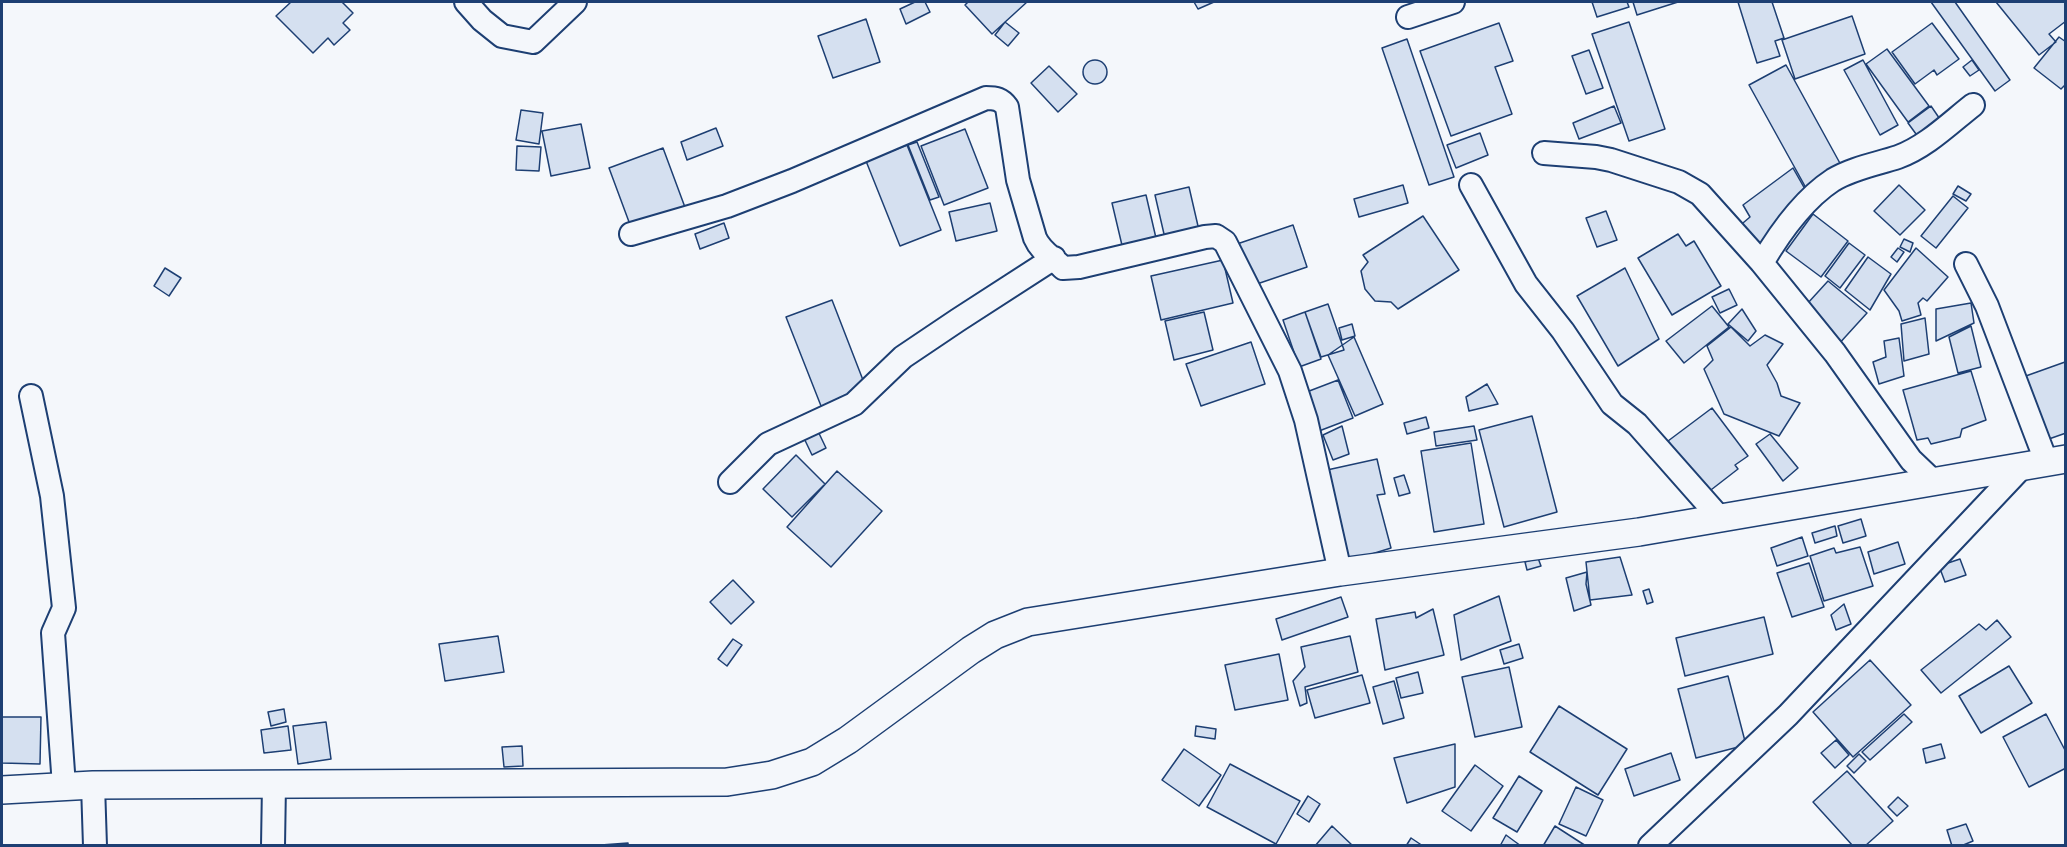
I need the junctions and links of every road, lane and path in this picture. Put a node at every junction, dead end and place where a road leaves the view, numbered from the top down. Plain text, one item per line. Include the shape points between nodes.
1 (466, 2) edge
2 (575, 2) edge
3 (1453, 2) edge
4 (1408, 16) dead end
5 (1973, 105) dead end
6 (1544, 153) dead end
7 (1472, 185) dead end
8 (631, 234) dead end
9 (1054, 258) junction
10 (1762, 263) junction
11 (1966, 264) dead end
12 (31, 396) dead end
13 (2045, 462) edge
14 (1933, 481) junction
15 (730, 482) dead end
16 (1720, 518) junction
17 (1340, 572) junction
18 (93, 784) junction
19 (274, 784) junction
20 (64, 786) junction
21 (2, 790) edge
22 (95, 846) edge
23 (273, 846) edge
24 (1650, 846) edge

1 - 2 street via 502,36 533,42
3 - 4 street
5 - 10 street via 1916,149 1833,180 1779,235
6 - 10 street via 1596,157 1679,182 1700,194
7 - 16 street via 1526,284 1612,404 1637,424
8 - 9 street via 727,206 986,98 995,98 1007,107 1018,180 1035,238 1039,247
9 - 15 street via 903,357 854,404 768,444
9 - 17 street via 1063,268 1078,267 1205,237 1216,236 1225,242 1290,371 1306,420
10 - 14 street via 1834,353 1911,460
11 - 13 street via 1987,306
12 - 20 street via 52,496 64,608 52,633
13 - 14 street
13 - 24 street
14 - 16 street
16 - 17 street
17 - 19 street via 1028,622 971,650 812,762 772,775 727,782
18 - 19 street
18 - 20 street
18 - 22 street
19 - 23 street
20 - 21 street

